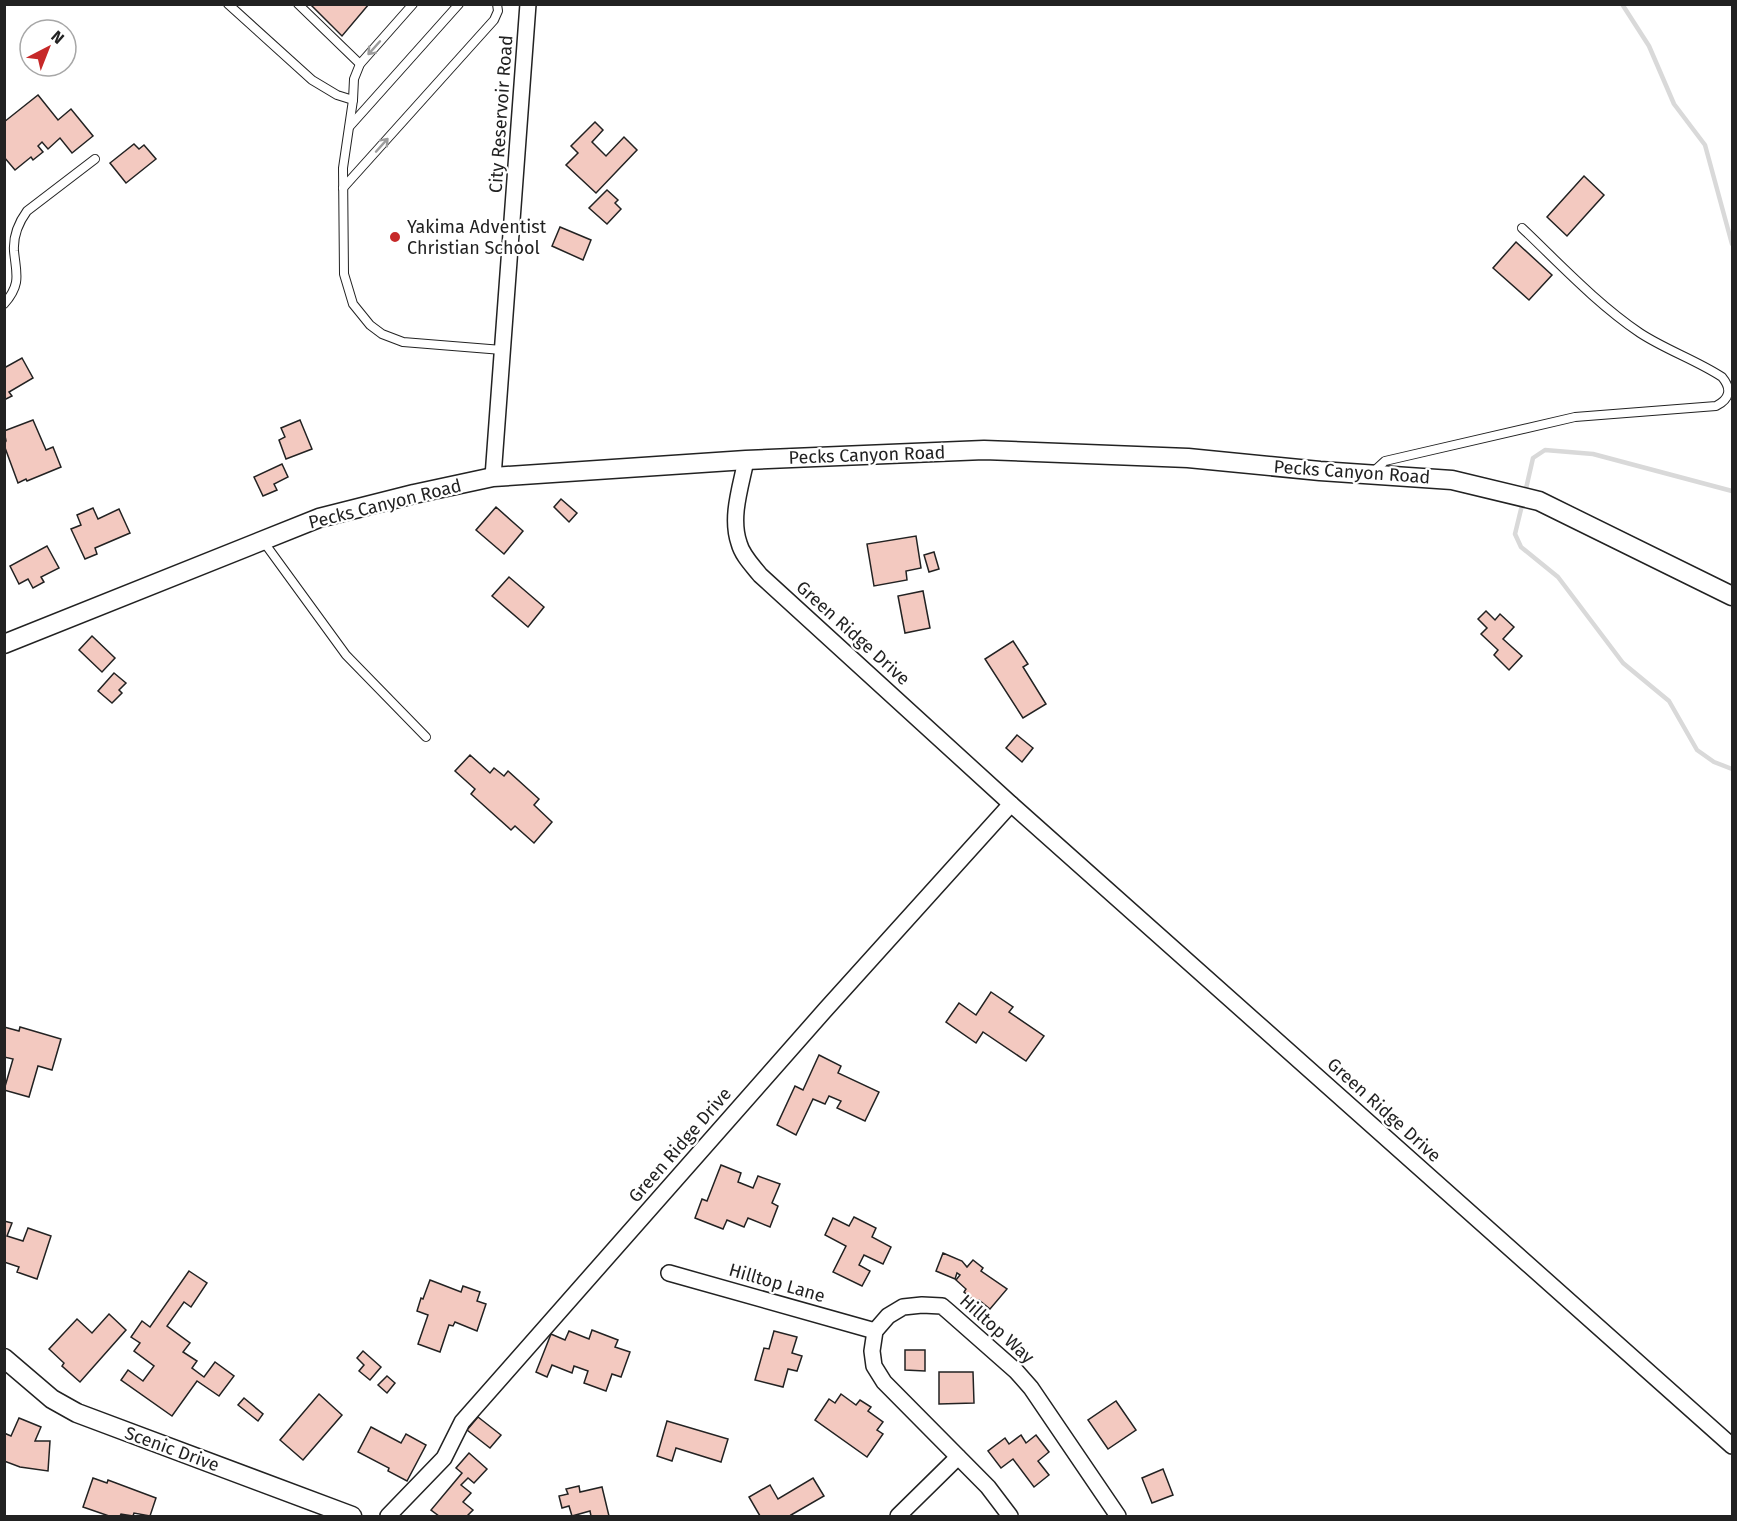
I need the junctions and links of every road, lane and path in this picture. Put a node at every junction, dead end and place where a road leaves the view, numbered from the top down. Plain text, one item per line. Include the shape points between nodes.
1 (228, 4) edge
2 (298, 4) edge
3 (413, 4) edge
4 (459, 4) edge
5 (497, 4) edge
6 (528, 4) edge
7 (360, 64) junction
8 (352, 100) junction
9 (349, 127) junction
10 (95, 159) dead end
11 (343, 188) junction
12 (1522, 228) dead end
13 (4, 304) edge
14 (503, 350) junction
15 (746, 460) junction
16 (1371, 474) junction
17 (493, 477) junction
18 (262, 540) junction
19 (1732, 596) edge
20 (4, 644) edge
21 (426, 737) dead end
22 (1011, 804) junction
23 (669, 1273) dead end
24 (875, 1331) junction
25 (4, 1358) edge
26 (1732, 1446) edge
27 (958, 1457) junction
28 (352, 1516) edge
29 (388, 1516) edge
30 (898, 1516) edge
31 (1010, 1516) edge
32 (1118, 1516) edge

1 - 8 lane via 312,80
2 - 7 lane
3 -> 7 lane
4 - 9 lane
11 -> 5 lane via 494,20
6 - 14 street, City Reservoir Road
7 - 8 lane
8 - 9 lane
9 - 11 lane
10 - 13 lane via 27,211 20,222 14,249 17,282
11 - 14 lane via 344,274 353,304 370,325 403,342
12 - 16 lane via 1600,303 1654,342 1722,377 1729,384 1724,402 1716,406 1575,417 1385,461
14 - 17 street, City Reservoir Road
15 - 16 street, Pecks Canyon Road via 984,450 1188,458
15 - 17 street, Pecks Canyon Road
15 - 22 street, Green Ridge Drive via 735,520 744,555
16 - 19 street, Pecks Canyon Road via 1452,480 1539,501
17 - 18 street, Pecks Canyon Road via 319,518
18 - 20 street, Pecks Canyon Road
18 - 21 lane via 346,655
22 - 26 street, Green Ridge Drive
22 - 29 street, Green Ridge Drive via 462,1422 444,1458
23 - 24 street, Hilltop Lane
24 - 27 street via 874,1365 884,1382
24 - 32 street, Hilltop Way via 903,1307 942,1306 1031,1388
25 - 28 street, Scenic Drive via 51,1399 77,1413
27 - 30 street
27 - 31 street

